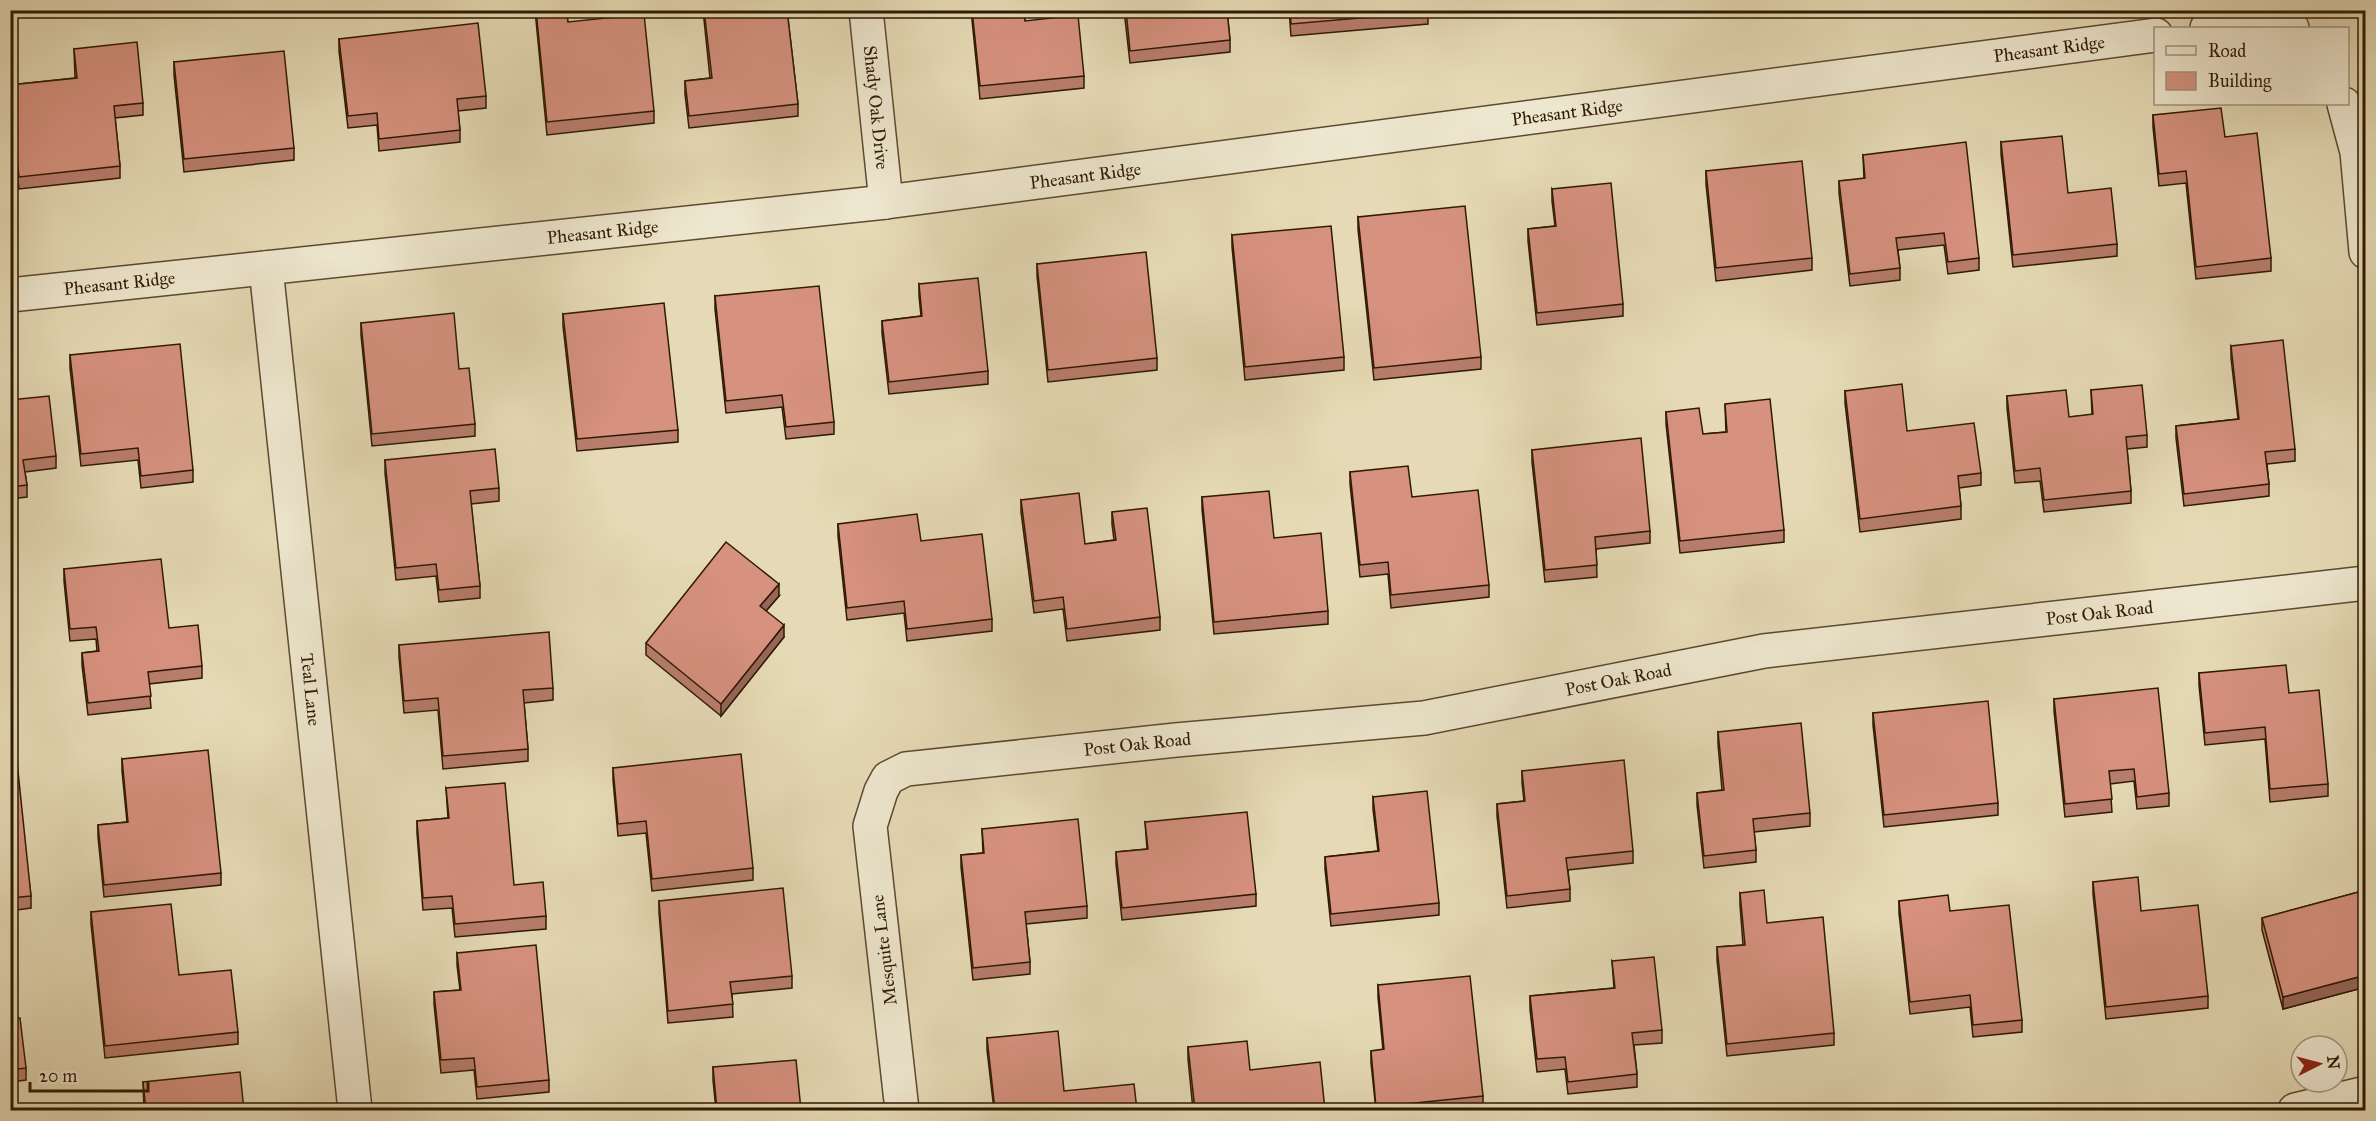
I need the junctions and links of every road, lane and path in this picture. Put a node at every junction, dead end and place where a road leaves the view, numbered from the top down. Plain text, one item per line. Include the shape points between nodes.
1 (866, 10) edge
2 (2231, 27) edge
3 (2287, 27) edge
4 (2154, 35) edge
5 (2344, 105) edge
6 (886, 202) junction
7 (2366, 252) edge
8 (266, 268) junction
9 (10, 295) edge
10 (2366, 584) edge
11 (880, 791) joint
12 (2366, 1093) edge
13 (355, 1110) edge
14 (902, 1110) edge
15 (2295, 1110) edge

1 - 6 street, Shady Oak Drive
2 - 3 street
4 - 6 street, Pheasant Ridge
5 - 7 street via 2357,152
6 - 8 street, Pheasant Ridge
8 - 9 street, Pheasant Ridge
8 - 13 street, Teal Lane
10 - 11 street, Post Oak Road via 1764,651 1424,718 906,769 888,778
11 - 14 street, Mesquite Lane via 870,826
12 - 15 street

